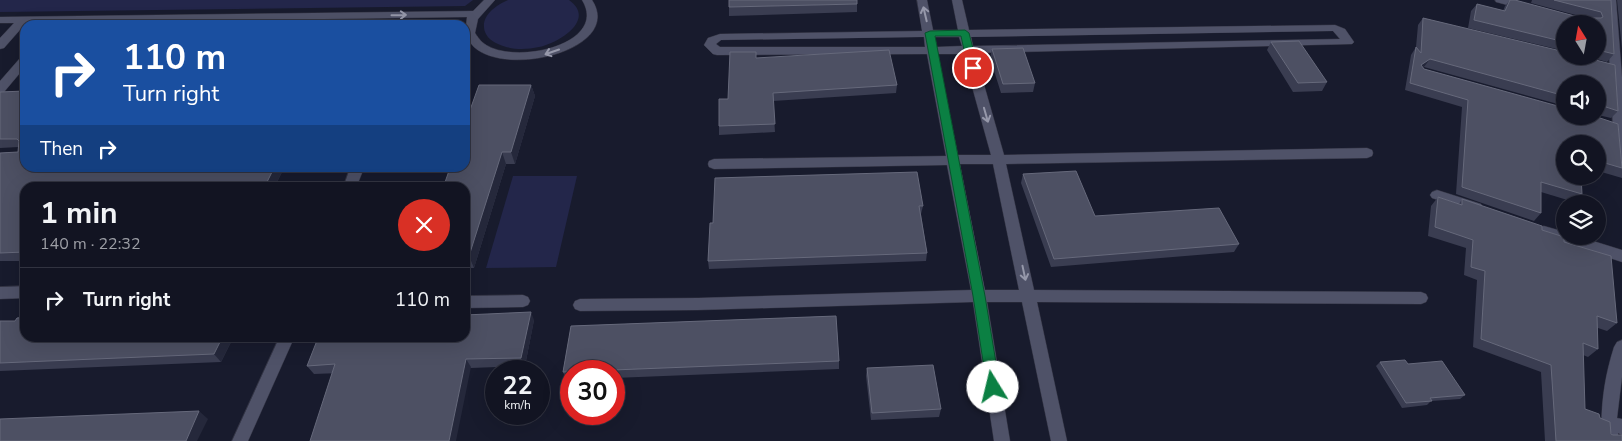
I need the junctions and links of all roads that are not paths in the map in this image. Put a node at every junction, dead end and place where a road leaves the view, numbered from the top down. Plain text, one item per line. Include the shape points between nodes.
1 (490, 0) edge
2 (587, 0) edge
3 (922, 0) edge
4 (958, 0) edge
5 (1500, 0) edge
6 (1611, 0) edge
7 (1536, 10) edge
8 (475, 14) junction
9 (0, 20) edge
10 (22, 20) edge
11 (162, 20) edge
12 (20, 22) edge
13 (470, 23) edge
14 (1606, 28) edge
15 (1612, 30) junction
16 (930, 33) junction
17 (965, 33) junction
18 (470, 35) edge
19 (20, 37) edge
20 (2, 39) edge
21 (933, 50) junction
22 (968, 50) junction
23 (20, 66) edge
24 (0, 89) edge
25 (1617, 127) edge
26 (1367, 152) dead end
27 (954, 160) junction
28 (999, 160) junction
29 (714, 164) dead end
30 (1622, 167) edge
31 (1437, 195) edge
32 (1493, 214) edge
33 (1529, 227) edge
34 (1622, 256) edge
35 (20, 292) edge
36 (0, 293) edge
37 (979, 296) junction
38 (1029, 296) junction
39 (1421, 298) dead end
40 (523, 301) dead end
41 (470, 302) edge
42 (580, 305) dead end
43 (284, 342) edge
44 (1622, 347) edge
45 (1615, 424) edge
46 (240, 441) edge
47 (1002, 441) edge
48 (1059, 441) edge
49 (1610, 441) edge

1 - 8 street
2 -> 18 street via 593,15 584,34 573,43 544,55 510,58 495,55 474,43
16 -> 3 street
4 - 17 street
5 - 7 street
6 - 15 street
11 -> 8 street
8 - 13 street
9 - 10 street
12 - 20 street
14 - 15 street
15 - 25 street
16 - 17 street
16 - 21 street
16 - 21 street via 720,37 712,40 710,45 717,51
17 - 22 street
17 - 22 street via 1335,28 1348,42
19 - 20 street
21 - 22 street
21 - 27 street
22 -> 28 street
23 - 24 street
25 - 30 street
26 - 28 street
27 - 28 street
27 - 29 street
27 - 37 street
28 -> 38 street
31 - 32 street
33 - 34 street
35 - 36 street
37 - 38 street
37 - 42 street
37 - 47 street
38 - 39 street
38 - 48 street
40 - 41 street
43 - 46 street
44 - 45 street via 1617,361
45 - 49 street

